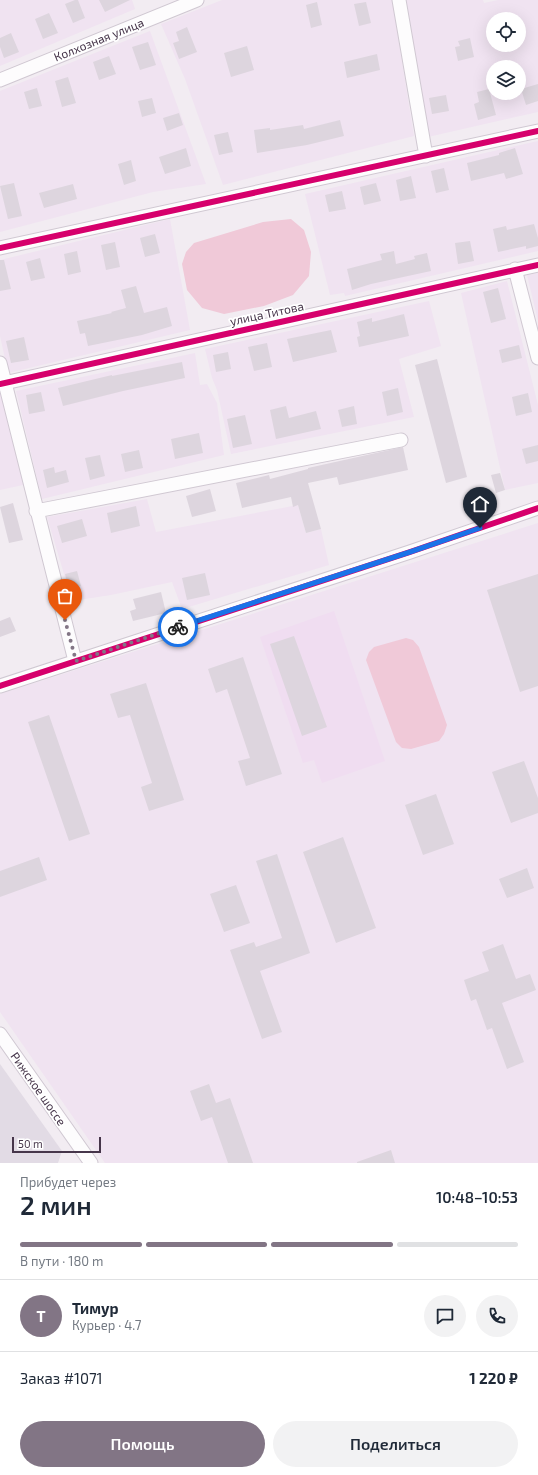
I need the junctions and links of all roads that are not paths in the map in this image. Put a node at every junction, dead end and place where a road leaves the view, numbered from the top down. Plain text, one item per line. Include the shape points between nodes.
1 (198, 0) edge
2 (399, 0) edge
3 (0, 80) edge
4 (538, 131) edge
5 (426, 156) junction
6 (0, 248) edge
7 (538, 265) edge
8 (515, 269) junction
9 (538, 358) edge
10 (0, 364) edge
11 (3, 383) edge
12 (401, 440) dead end
13 (538, 508) edge
14 (36, 510) junction
15 (76, 661) junction
16 (0, 686) edge
17 (0, 1034) edge
18 (91, 1163) edge

1 - 3 street, Колхозная улица
2 - 5 street
4 - 5 street
5 - 6 street
7 - 8 street, улица Титова
8 - 9 street
8 - 11 street, улица Титова
10 - 11 street
11 - 14 street
12 - 14 street
13 - 15 street
14 - 15 street
15 - 16 street
17 - 18 street, Рижское шоссе

